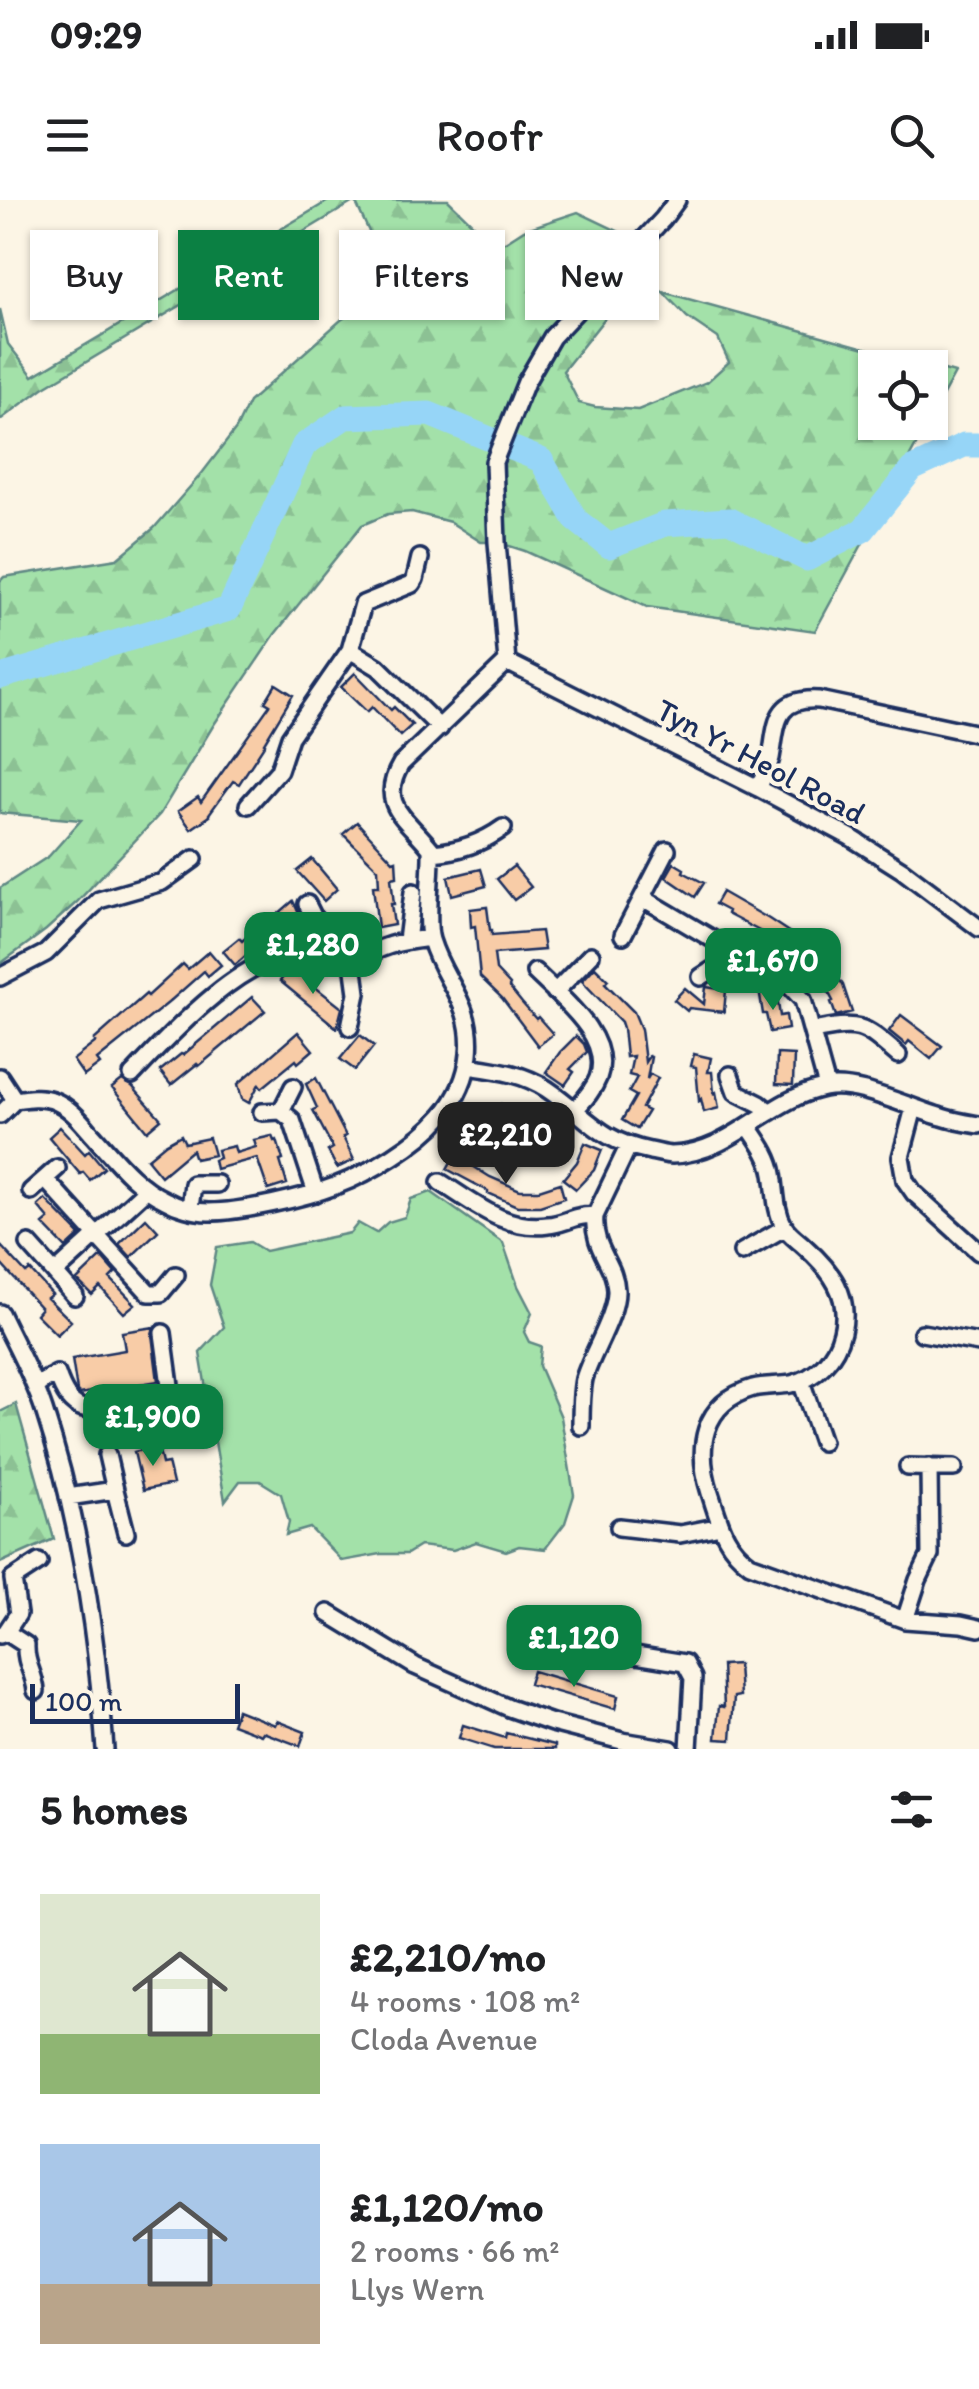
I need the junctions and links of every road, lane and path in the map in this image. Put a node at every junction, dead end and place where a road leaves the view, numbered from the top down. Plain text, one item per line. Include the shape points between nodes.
1 (677, 200) edge
2 (420, 558) dead end
3 (350, 650) junction
4 (507, 662) junction
5 (440, 728) junction
6 (979, 734) edge
7 (758, 788) junction
8 (248, 805) dead end
9 (503, 828) dead end
10 (666, 850) dead end
11 (432, 852) junction
12 (194, 859) dead end
13 (414, 892) dead end
14 (643, 898) junction
15 (308, 904) dead end
16 (979, 928) edge
17 (623, 935) dead end
18 (430, 938) junction
19 (407, 941) junction
20 (737, 954) junction
21 (591, 955) dead end
22 (309, 956) junction
23 (353, 963) junction
24 (535, 972) dead end
25 (0, 978) edge
26 (701, 978) dead end
27 (554, 992) junction
28 (350, 1027) dead end
29 (812, 1031) junction
30 (898, 1055) dead end
31 (467, 1066) junction
32 (132, 1075) dead end
33 (730, 1075) dead end
34 (0, 1077) edge
35 (293, 1086) dead end
36 (827, 1087) junction
37 (14, 1100) junction
38 (914, 1108) junction
39 (281, 1111) junction
40 (574, 1111) junction
41 (262, 1112) dead end
42 (770, 1112) junction
43 (0, 1115) edge
44 (979, 1125) edge
45 (749, 1127) junction
46 (628, 1147) junction
47 (440, 1182) dead end
48 (217, 1184) dead end
49 (146, 1190) junction
50 (31, 1192) dead end
51 (316, 1192) junction
52 (190, 1208) junction
53 (594, 1216) junction
54 (784, 1228) junction
55 (96, 1235) junction
56 (29, 1244) dead end
57 (742, 1252) dead end
58 (979, 1252) edge
59 (55, 1273) junction
60 (176, 1275) dead end
61 (76, 1296) dead end
62 (0, 1312) edge
63 (162, 1333) dead end
64 (922, 1334) dead end
65 (979, 1344) edge
66 (801, 1381) junction
67 (35, 1386) junction
68 (581, 1426) dead end
69 (822, 1442) dead end
70 (108, 1455) dead end
71 (908, 1467) dead end
72 (929, 1467) junction
73 (954, 1468) dead end
74 (115, 1490) junction
75 (68, 1498) junction
76 (619, 1526) dead end
77 (721, 1526) junction
78 (126, 1534) dead end
79 (39, 1562) dead end
80 (328, 1613) dead end
81 (905, 1620) junction
82 (527, 1626) dead end
83 (979, 1628) edge
84 (3, 1633) edge
85 (36, 1691) dead end
86 (104, 1749) edge
87 (671, 1749) edge
88 (689, 1749) edge

1 - 4 street via 552,337 494,462
2 - 3 street via 412,584 363,604
3 - 5 street via 378,666
3 - 8 street via 290,738 280,770
4 - 5 street
4 - 7 street, Tyn Yr Heol Road
5 - 11 street via 400,764 392,790 398,814
6 - 7 street via 802,700 778,719
7 - 16 street, Tyn Yr Heol Road via 850,837
9 - 11 street via 473,846
10 - 14 street
11 - 18 street
12 - 25 street via 162,882 99,900 46,953
13 - 19 street
14 - 17 street
14 - 20 street
15 - 22 street via 314,918
18 - 19 street
18 - 31 street via 464,1007
19 - 23 street
20 - 26 street
20 - 29 street via 787,983 803,1000
21 - 27 street
22 - 23 street
22 - 32 street via 269,960 222,989
23 - 28 street via 357,993
24 - 27 street
27 - 40 street via 593,1033 601,1056 596,1083
29 - 30 street via 852,1024
29 - 36 street
31 - 40 street via 527,1079
31 - 51 street via 440,1120 395,1155
33 - 42 street via 736,1092
34 - 37 street
35 - 39 street
36 - 38 street
36 - 42 street
37 - 43 street
37 - 49 street via 35,1097 66,1107
38 - 44 street
38 - 58 street via 902,1157 905,1180
39 - 41 street
39 - 51 street via 292,1120
40 - 46 street
42 - 45 street
45 - 46 street via 709,1149 670,1155
45 - 54 street via 773,1172
46 - 53 street
47 - 53 street via 521,1226
48 - 52 street via 193,1184
49 - 52 street
49 - 55 street
50 - 55 street via 51,1174
51 - 52 street via 207,1212
53 - 68 street via 616,1295 584,1378
54 - 57 street
54 - 66 street via 831,1273 844,1306 835,1350
55 - 59 street
55 - 60 street via 150,1293 161,1293
56 - 59 street
59 - 61 street
62 - 67 street
63 - 67 street via 171,1393 94,1410 74,1404 57,1374
64 - 65 street
66 - 69 street
66 - 77 street via 748,1390 712,1420 702,1464
67 - 75 street
70 - 74 street
71 - 72 street
72 - 73 street
72 - 81 street via 930,1555
74 - 75 street
74 - 78 street
75 - 86 street
76 - 77 street via 680,1534
77 - 81 street via 735,1554 750,1564
79 - 84 street via 12,1579 18,1614
80 - 87 street via 415,1666 509,1708
81 - 83 street
82 - 88 street via 685,1663 693,1678
84 - 85 street via 26,1646

